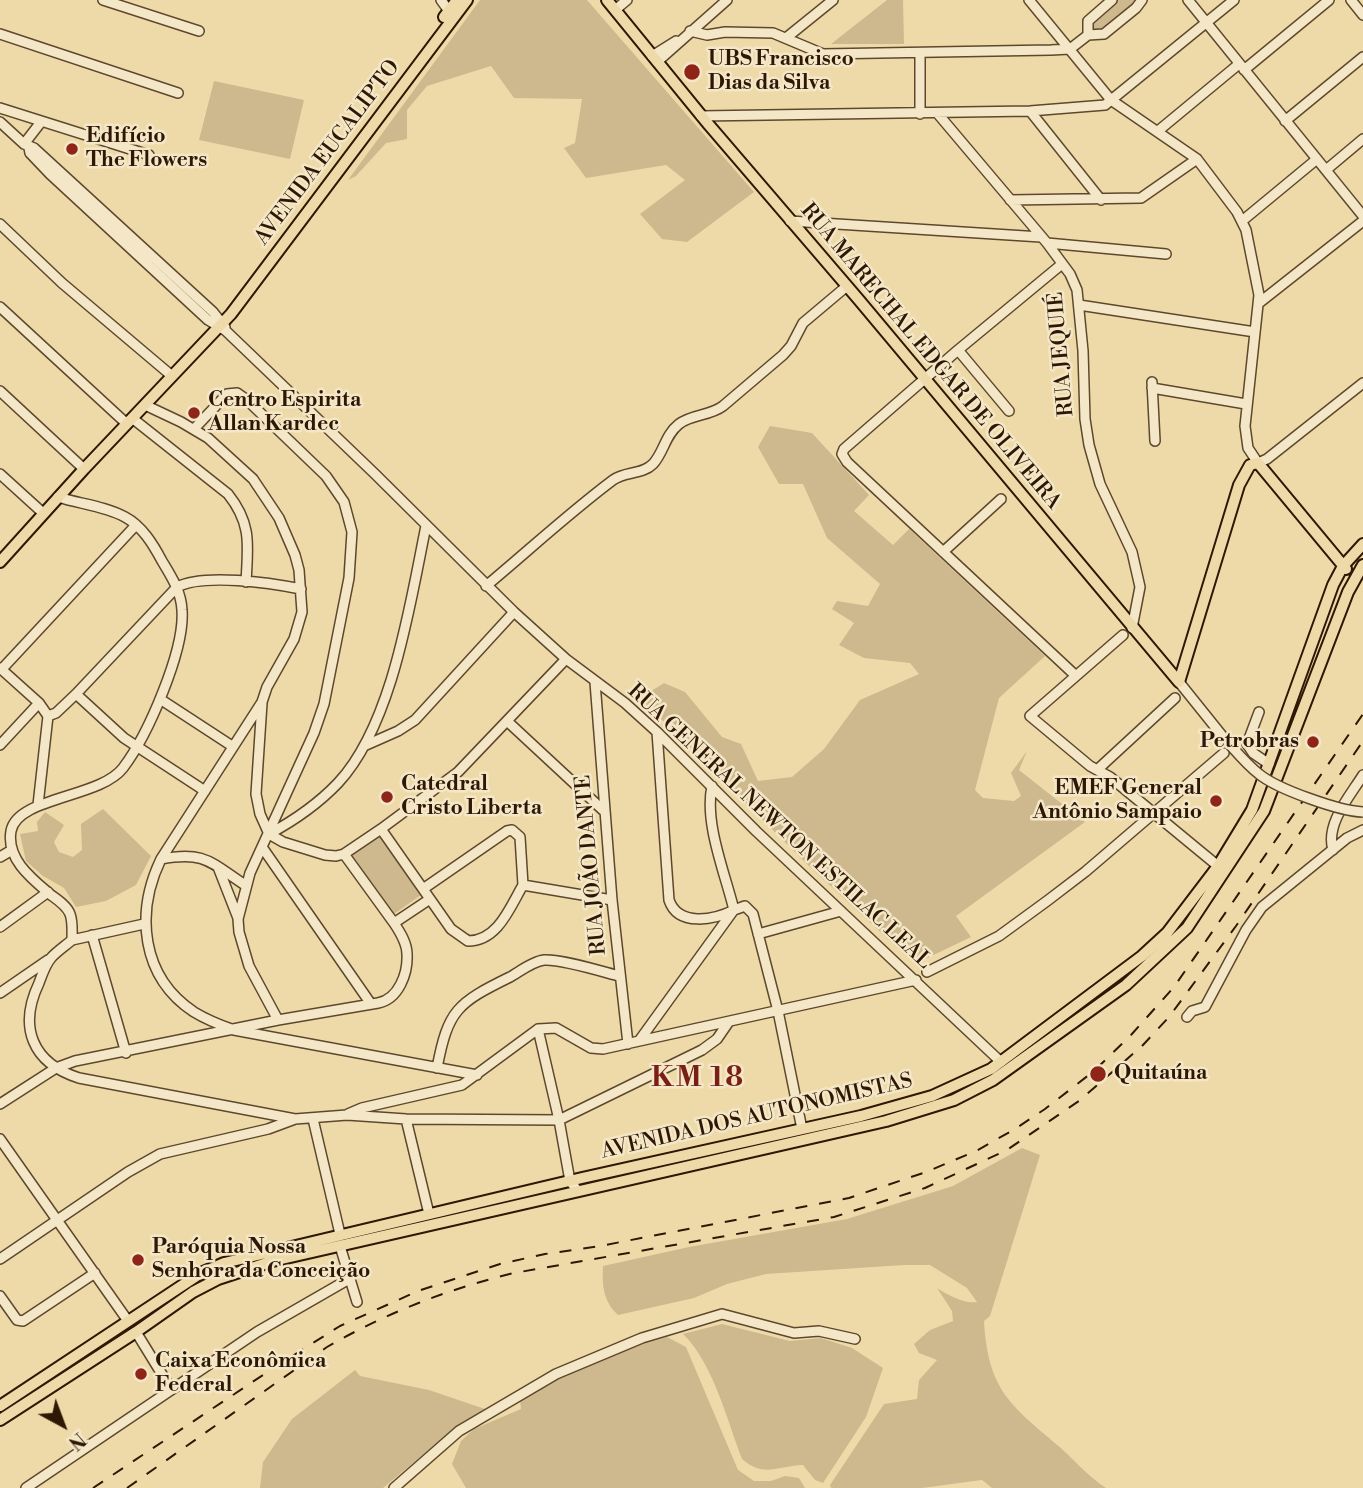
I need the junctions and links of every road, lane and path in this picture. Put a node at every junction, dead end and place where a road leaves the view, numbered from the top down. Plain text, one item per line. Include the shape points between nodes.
1 (103, 0) edge
2 (441, 0) edge
3 (457, 0) edge
4 (467, 0) edge
5 (607, 0) edge
6 (627, 0) edge
7 (727, 0) edge
8 (832, 0) edge
9 (1112, 0) edge
10 (1142, 0) edge
11 (1188, 0) edge
12 (1234, 0) edge
13 (1329, 0) edge
14 (1351, 0) edge
15 (1030, 1) edge
16 (615, 10) junction
17 (449, 12) junction
18 (1363, 15) edge
19 (700, 22) junction
20 (1206, 23) junction
21 (199, 31) dead end
22 (724, 32) junction
23 (687, 33) junction
24 (0, 34) edge
25 (1087, 35) junction
26 (786, 38) junction
27 (1070, 49) junction
28 (920, 53) junction
29 (1363, 57) edge
30 (655, 59) junction
31 (1242, 67) junction
32 (178, 93) dead end
33 (1111, 100) junction
34 (0, 108) edge
35 (1030, 111) junction
36 (920, 114) junction
37 (939, 114) junction
38 (701, 116) junction
39 (717, 116) junction
40 (1285, 121) junction
41 (0, 122) edge
42 (41, 122) junction
43 (709, 125) junction
44 (1158, 131) junction
45 (1363, 139) edge
46 (27, 146) junction
47 (149, 155) dead end
48 (1197, 159) junction
49 (1317, 159) junction
50 (1326, 170) junction
51 (1010, 200) junction
52 (1101, 200) junction
53 (1363, 218) edge
54 (790, 221) junction
55 (1242, 221) junction
56 (0, 224) edge
57 (1044, 240) junction
58 (1166, 254) dead end
59 (1062, 264) junction
60 (847, 286) junction
61 (1259, 303) junction
62 (1079, 305) junction
63 (0, 307) edge
64 (221, 325) junction
65 (1255, 332) junction
66 (958, 350) junction
67 (172, 376) junction
68 (925, 379) junction
69 (1363, 383) edge
70 (0, 391) edge
71 (1246, 404) junction
72 (145, 405) junction
73 (1009, 411) dead end
74 (129, 421) junction
75 (194, 429) junction
76 (1155, 441) dead end
77 (1258, 463) junction
78 (85, 469) junction
79 (0, 474) edge
80 (58, 497) junction
81 (1002, 499) dead end
82 (43, 513) junction
83 (136, 525) junction
84 (426, 526) junction
85 (1363, 544) edge
86 (943, 552) junction
87 (0, 562) edge
88 (1363, 565) edge
89 (1343, 566) junction
90 (1354, 579) junction
91 (246, 582) junction
92 (486, 586) junction
93 (177, 587) junction
94 (301, 589) junction
95 (513, 612) junction
96 (1128, 632) junction
97 (566, 659) junction
98 (1, 668) edge
99 (1076, 676) junction
100 (595, 682) junction
101 (1179, 682) junction
102 (76, 694) junction
103 (1175, 698) dead end
104 (160, 699) junction
105 (262, 702) junction
106 (38, 703) junction
107 (1259, 712) dead end
108 (48, 716) junction
109 (507, 721) junction
110 (657, 732) junction
111 (0, 745) edge
112 (232, 746) junction
113 (363, 746) junction
114 (136, 747) junction
115 (1224, 753) dead end
116 (1269, 764) junction
117 (1097, 769) junction
118 (1363, 775) edge
119 (712, 786) junction
120 (205, 791) junction
121 (38, 805) junction
122 (605, 812) junction
123 (1363, 812) edge
124 (1154, 813) junction
125 (381, 829) junction
126 (1363, 830) edge
127 (270, 834) junction
128 (262, 847) junction
129 (12, 849) junction
130 (1333, 850) junction
131 (344, 854) junction
132 (0, 858) edge
133 (161, 859) junction
134 (1218, 866) junction
135 (218, 867) junction
136 (246, 885) junction
137 (523, 885) junction
138 (423, 889) junction
139 (48, 892) junction
140 (430, 899) junction
141 (612, 900) junction
142 (734, 910) junction
143 (841, 911) junction
144 (239, 919) junction
145 (394, 923) junction
146 (144, 924) junction
147 (0, 927) edge
148 (758, 934) junction
149 (92, 935) junction
150 (72, 940) junction
151 (50, 959) junction
152 (927, 972) dead end
153 (619, 976) junction
154 (916, 980) junction
155 (0, 993) edge
156 (371, 1004) junction
157 (778, 1011) junction
158 (1187, 1017) dead end
159 (278, 1020) junction
160 (728, 1023) junction
161 (538, 1029) junction
162 (234, 1030) junction
163 (639, 1041) junction
164 (628, 1044) junction
165 (126, 1052) junction
166 (1001, 1062) junction
167 (56, 1068) junction
168 (437, 1068) junction
169 (477, 1075) junction
170 (0, 1104) edge
171 (346, 1115) junction
172 (295, 1119) junction
173 (313, 1119) junction
174 (406, 1119) junction
175 (559, 1120) junction
176 (802, 1129) junction
177 (0, 1139) edge
178 (791, 1143) junction
179 (573, 1186) junction
180 (429, 1214) junction
181 (57, 1220) junction
182 (340, 1240) junction
183 (0, 1259) edge
184 (95, 1273) junction
185 (349, 1279) junction
186 (0, 1296) edge
187 (357, 1302) dead end
188 (128, 1321) junction
189 (131, 1335) junction
190 (855, 1339) dead end
191 (172, 1389) junction
192 (0, 1406) edge
193 (0, 1420) edge
194 (26, 1488) edge
195 (394, 1488) edge

1 - 21 street
2 - 17 street
3 - 17 main road, AVENIDA EUCALIPTO
4 - 64 main road, AVENIDA EUCALIPTO
5 - 16 main road, RUA MARECHAL EDGAR DE OLIVEIRA
6 - 16 street
7 - 19 street
8 - 26 street
9 - 25 street via 1091,17
10 - 25 street via 1104,34
11 - 20 street
12 - 20 street
13 - 31 street
14 - 18 street
15 - 27 street
16 - 30 main road, RUA MARECHAL EDGAR DE OLIVEIRA
17 - 64 main road, AVENIDA EUCALIPTO
19 - 22 street
19 - 23 street
20 - 31 street
20 - 33 street
22 - 23 street
22 - 26 street via 762,32
23 - 30 street
24 - 32 street
25 - 27 street
26 - 28 street via 823,54
27 - 28 street
27 - 33 street
28 - 36 street
29 - 40 street
30 - 38 main road, RUA MARECHAL EDGAR DE OLIVEIRA
31 - 40 street
31 - 44 street
33 - 35 street via 1105,105
33 - 44 street
34 - 42 street
35 - 37 street
35 - 52 street
36 - 37 street
36 - 39 street
37 - 51 street, RUA JEQUIÉ
38 - 39 street
38 - 43 main road, RUA MARECHAL EDGAR DE OLIVEIRA
39 - 43 street
40 - 49 street
41 - 46 street, RUA GENERAL NEWTON ESTILAC LEAL
42 - 46 street
42 - 47 street
43 - 54 main road, RUA MARECHAL EDGAR DE OLIVEIRA
44 - 48 street
45 - 50 street
46 - 64 street, RUA GENERAL NEWTON ESTILAC LEAL via 43,155
48 - 52 street via 1141,198
48 - 55 street
49 - 50 street
49 - 55 street
50 - 53 street
51 - 52 street
51 - 57 street, RUA JEQUIÉ
53 - 61 street
54 - 57 street
54 - 60 main road, RUA MARECHAL EDGAR DE OLIVEIRA
55 - 61 street
56 - 67 street
57 - 58 street
57 - 59 street, RUA JEQUIÉ
59 - 62 street, RUA JEQUIÉ
59 - 66 street
60 - 68 main road, RUA MARECHAL EDGAR DE OLIVEIRA
60 - 92 street via 803,323 783,355 720,408 676,426 650,467 615,478
61 - 65 street
62 - 65 street
62 - 96 street, RUA JEQUIÉ via 1089,445 1138,578 1139,600
63 - 74 street
64 - 67 main road
64 - 84 street, RUA GENERAL NEWTON ESTILAC LEAL
65 - 71 street
66 - 68 street
66 - 73 street
67 - 72 main road
68 - 86 street via 842,454
68 - 96 main road, RUA MARECHAL EDGAR DE OLIVEIRA
69 - 77 street
70 - 78 street
71 - 76 street via 1152,385
71 - 77 street via 1246,440
72 - 74 main road
72 - 75 street
74 - 78 main road
74 - 91 street via 228,494 239,508 248,536
75 - 94 street via 253,479 271,505 288,534
75 - 127 street via 227,394 236,393 247,400 326,476 344,502 352,533 349,578 324,704
77 - 89 main road
77 - 101 main road via 1250,465 1239,485
78 - 80 main road
79 - 82 street
80 - 82 main road
80 - 83 street via 107,510
81 - 86 street
82 - 87 main road
83 - 93 street
83 - 98 street
84 - 92 street, RUA GENERAL NEWTON ESTILAC LEAL
84 - 113 street via 400,643
85 - 89 main road, AVENIDA DOS AUTONOMISTAS
86 - 99 street
88 - 90 main road, AVENIDA DOS AUTONOMISTAS
89 - 90 main road
89 - 116 main road, AVENIDA DOS AUTONOMISTAS
90 - 178 main road, AVENIDA DOS AUTONOMISTAS via 1264,811 1187,929 1126,985 978,1089 917,1112
91 - 93 street via 190,582
91 - 94 street
92 - 95 street, RUA GENERAL NEWTON ESTILAC LEAL
93 - 102 street
93 - 104 street via 181,634
94 - 105 street via 301,619
95 - 97 street, RUA GENERAL NEWTON ESTILAC LEAL
95 - 113 street via 415,720
96 - 99 street
96 - 101 main road, RUA MARECHAL EDGAR DE OLIVEIRA
97 - 100 street, RUA GENERAL NEWTON ESTILAC LEAL
97 - 109 street
98 - 106 street
99 - 117 street via 1030,716
100 - 110 street, RUA GENERAL NEWTON ESTILAC LEAL
100 - 122 street, RUA JOÃO DANTE
101 - 123 street, RUA MARECHAL EDGAR DE OLIVEIRA, bridge via 1253,769 1270,782 1342,809
102 - 108 street
102 - 114 street
103 - 117 street
104 - 112 street
104 - 114 street
105 - 112 street
105 - 127 street via 256,794
106 - 108 street
106 - 111 street
107 - 116 street via 1247,744
108 - 121 street
109 - 122 street
109 - 125 street via 458,772
110 - 119 street, RUA GENERAL NEWTON ESTILAC LEAL
110 - 142 street via 672,908 688,918
112 - 120 street
113 - 127 street via 340,781 321,799
114 - 120 street
114 - 121 street via 121,771 105,784
115 - 124 street
116 - 134 main road, AVENIDA DOS AUTONOMISTAS via 1248,818
117 - 124 street
118 - 130 street via 1334,825
119 - 142 street via 711,820
119 - 143 street, RUA GENERAL NEWTON ESTILAC LEAL
120 - 133 street
121 - 129 street via 15,821
122 - 141 street, RUA JOÃO DANTE
124 - 134 street
124 - 152 street via 999,936
125 - 131 street
125 - 138 street
126 - 130 street
127 - 128 street
127 - 131 street via 294,847 325,855
128 - 136 street
128 - 156 street
129 - 132 street
129 - 139 street via 26,873
130 - 158 street via 1262,907 1205,1007
131 - 145 street
133 - 135 street via 196,855
133 - 146 street via 148,892
134 - 166 main road, AVENIDA DOS AUTONOMISTAS via 1167,933 1142,956
135 - 136 street
135 - 144 street
136 - 144 street
137 - 138 street via 520,837 507,831
137 - 140 street via 496,928 475,941 460,938
137 - 141 street
138 - 140 street
139 - 147 street
139 - 150 street via 70,914
140 - 145 street
141 - 153 street, RUA JOÃO DANTE
142 - 148 street via 745,906 751,910
142 - 163 street
143 - 148 street
143 - 154 street, RUA GENERAL NEWTON ESTILAC LEAL
144 - 159 street via 249,966
145 - 156 street via 407,952 406,966 397,992 385,1002
146 - 149 street
146 - 162 street via 149,954 171,991 205,1019
148 - 157 street
149 - 150 street
149 - 165 street
150 - 151 street
151 - 155 street
151 - 167 street via 31,999 29,1025 37,1047
153 - 164 street, RUA JOÃO DANTE
153 - 168 street via 542,960 522,970 459,1007 445,1031
154 - 157 street
154 - 166 street, RUA GENERAL NEWTON ESTILAC LEAL
156 - 159 street
157 - 160 street
157 - 176 street
159 - 162 street
160 - 163 street
160 - 175 street via 702,1050
161 - 164 street via 556,1028 596,1049
161 - 169 street
161 - 175 street
162 - 165 street
162 - 168 street
163 - 164 street
165 - 167 street
166 - 176 main road, AVENIDA DOS AUTONOMISTAS via 932,1096
167 - 170 street
167 - 172 street via 79,1079
168 - 169 street
169 - 171 street via 458,1086
171 - 173 street
171 - 174 street
172 - 173 street
172 - 181 street via 160,1154
173 - 182 street
174 - 175 street
174 - 180 street
175 - 179 street
176 - 178 main road
176 - 179 main road, AVENIDA DOS AUTONOMISTAS
177 - 181 street
178 - 179 main road, AVENIDA DOS AUTONOMISTAS
179 - 180 main road, AVENIDA DOS AUTONOMISTAS
179 - 182 main road, AVENIDA DOS AUTONOMISTAS
180 - 182 main road, AVENIDA DOS AUTONOMISTAS
181 - 183 street
181 - 184 street
182 - 185 street
182 - 188 main road, AVENIDA DOS AUTONOMISTAS via 224,1263
182 - 189 main road, AVENIDA DOS AUTONOMISTAS via 218,1279
184 - 186 street via 23,1321 13,1316
184 - 188 street
185 - 187 street
185 - 191 street via 257,1332
188 - 189 main road
188 - 192 main road, AVENIDA DOS AUTONOMISTAS
189 - 191 street
189 - 193 main road, AVENIDA DOS AUTONOMISTAS
190 - 195 street via 819,1331 794,1333 722,1314 642,1338 556,1374 459,1431
191 - 194 street

